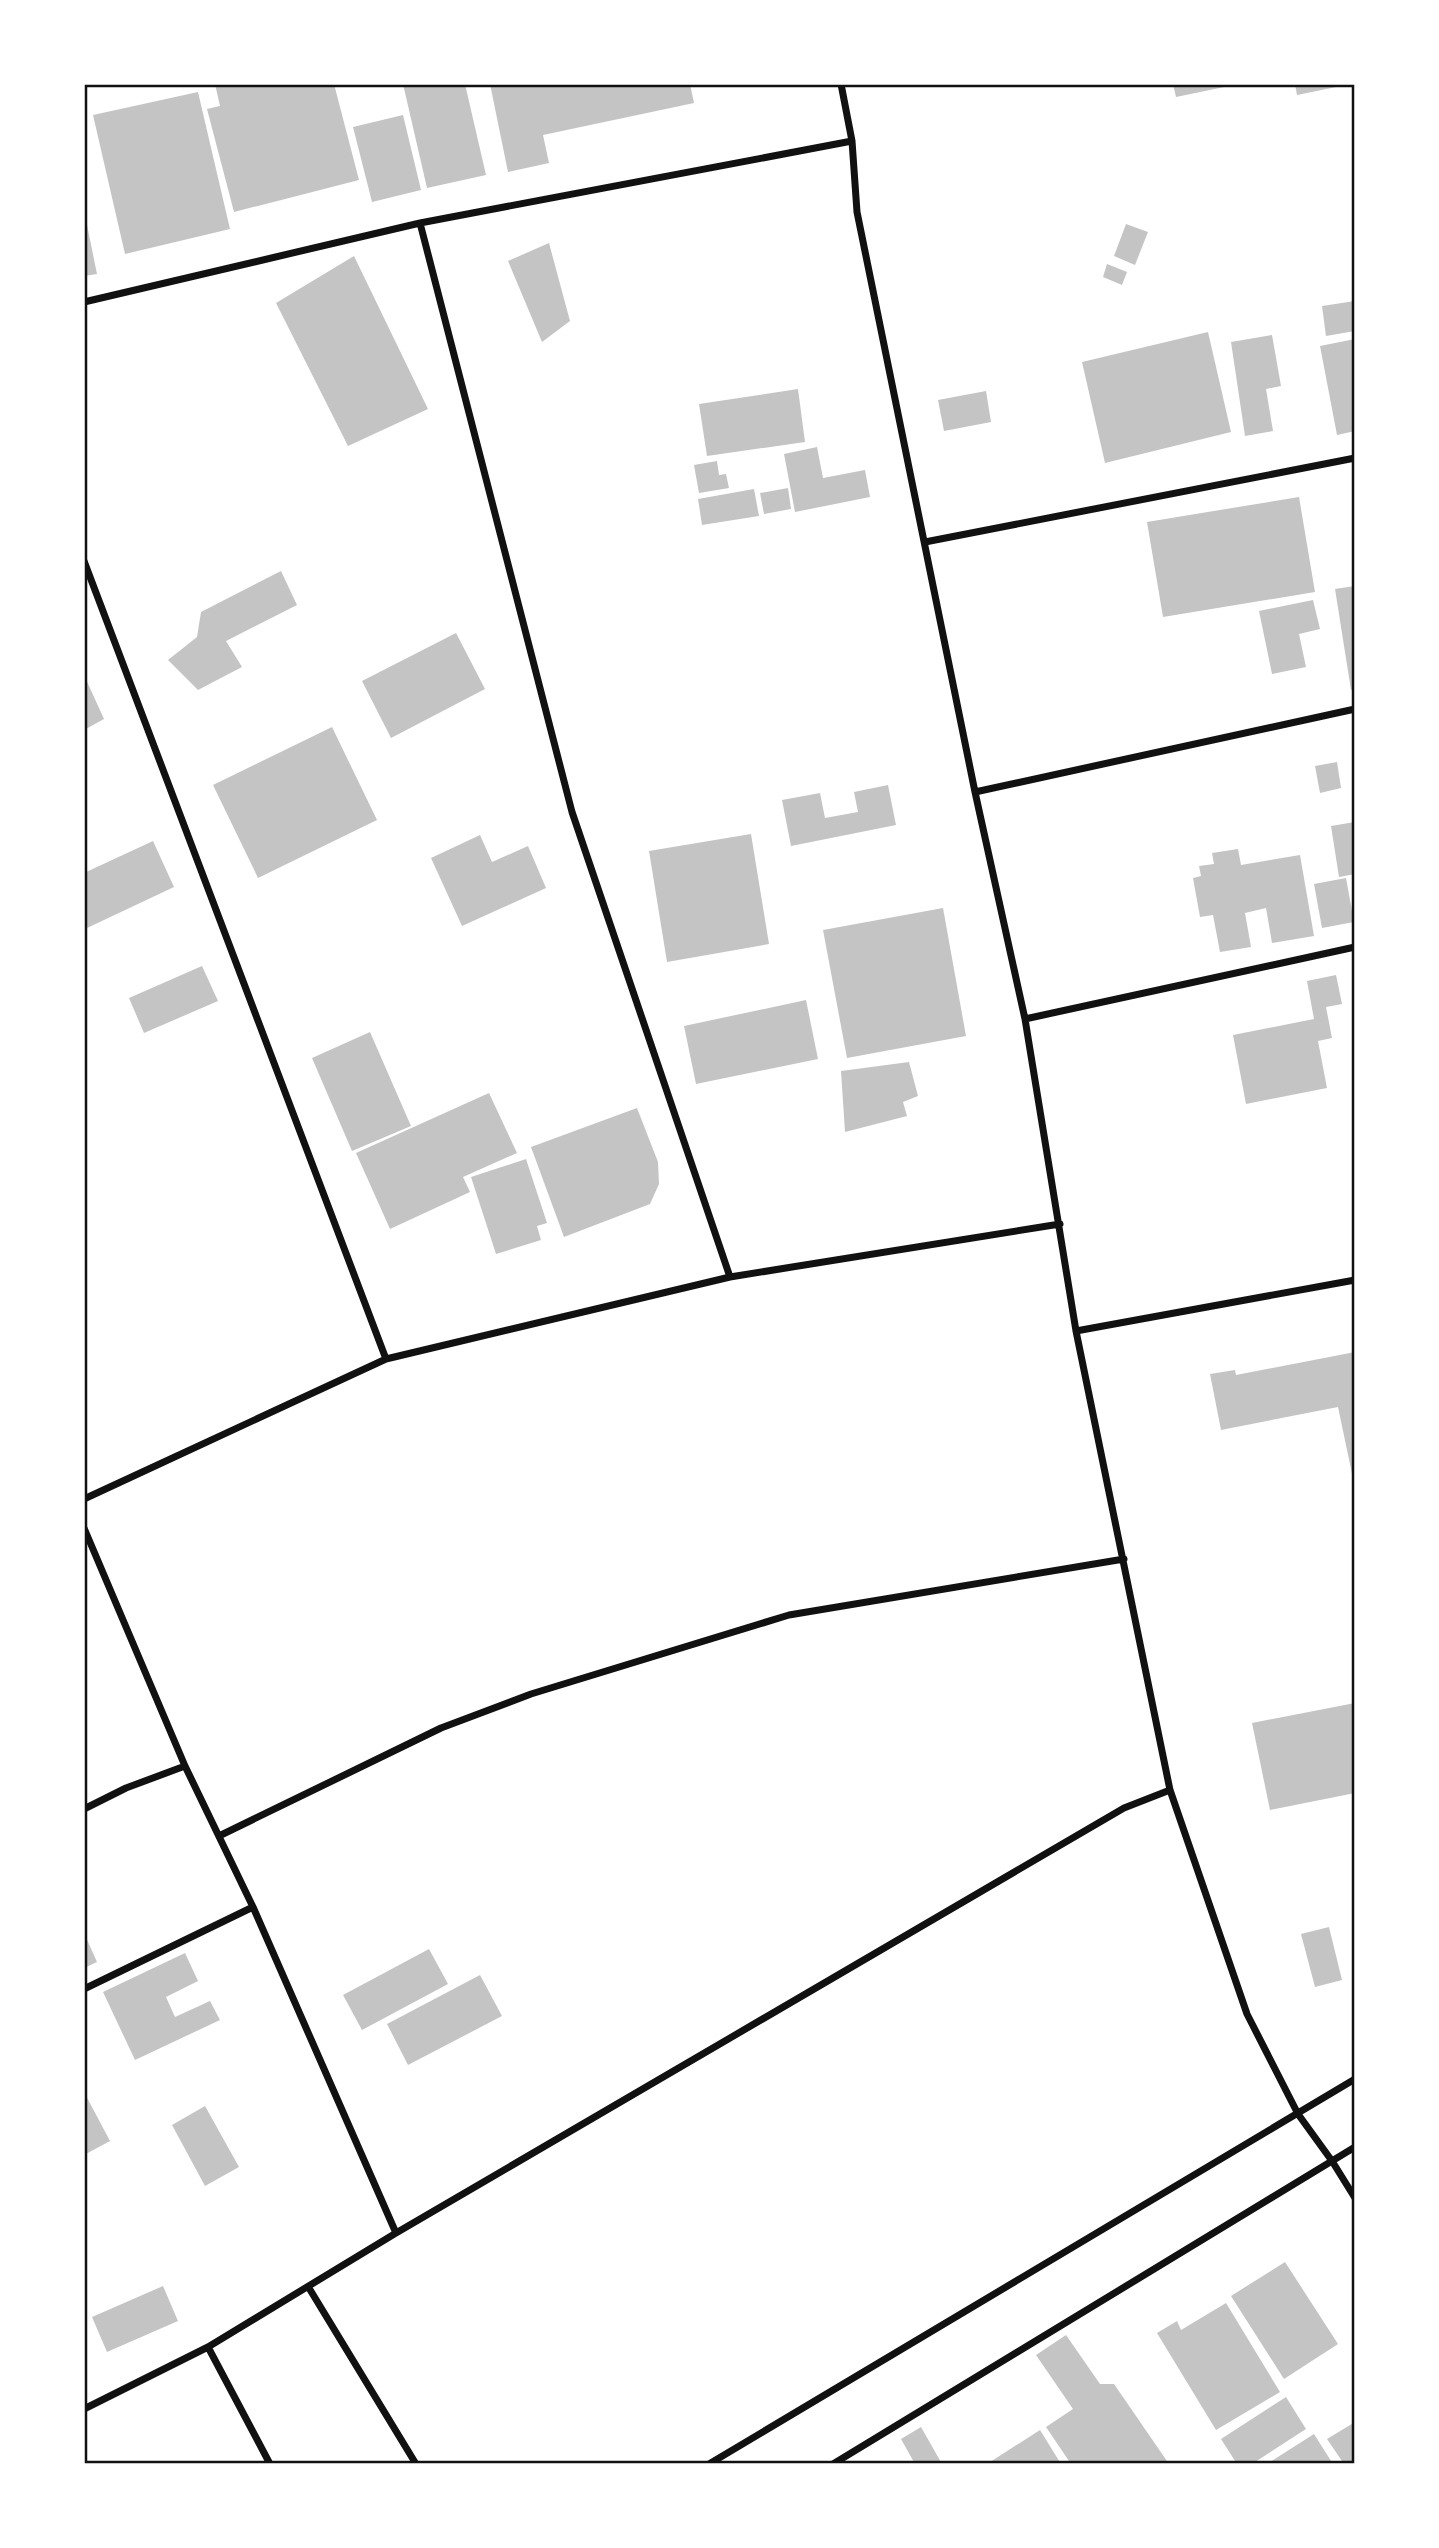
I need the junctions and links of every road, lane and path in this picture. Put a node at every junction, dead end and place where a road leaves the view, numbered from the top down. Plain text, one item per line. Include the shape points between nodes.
1 (841, 84) edge
2 (852, 141) junction
3 (421, 223) junction
4 (84, 302) edge
5 (1355, 458) edge
6 (925, 542) junction
7 (84, 561) edge
8 (1355, 709) edge
9 (975, 792) junction
10 (1355, 947) edge
11 (1025, 1020) junction
12 (1060, 1224) junction
13 (730, 1276) junction
14 (1355, 1280) edge
15 (1076, 1331) junction
16 (386, 1359) junction
17 (84, 1499) edge
18 (84, 1528) edge
19 (1124, 1559) junction
20 (185, 1766) junction
21 (1170, 1790) junction
22 (84, 1808) edge
23 (219, 1836) junction
24 (253, 1906) junction
25 (84, 1989) edge
26 (1355, 2079) edge
27 (1297, 2114) junction
28 (1355, 2147) edge
29 (1332, 2161) junction
30 (1355, 2198) edge
31 (396, 2233) junction
32 (309, 2288) junction
33 (208, 2347) junction
34 (84, 2409) edge
35 (270, 2464) edge
36 (416, 2464) edge
37 (709, 2464) edge
38 (833, 2464) edge

1 - 2 street
2 - 3 street
2 - 6 street via 858,212
3 - 4 street
3 - 13 street via 572,812
5 - 6 street
6 - 9 street
7 - 16 street
8 - 9 street
9 - 11 street
10 - 11 street
11 - 12 street
12 - 13 street
12 - 15 street
13 - 16 street
14 - 15 street
15 - 19 street
16 - 17 street
18 - 20 street
19 - 21 street
19 - 23 street via 789,1615 440,1728
20 - 22 street
20 - 23 street
21 - 27 street via 1247,2014
21 - 31 street via 1124,1808
23 - 24 street
24 - 25 street
24 - 31 street
26 - 27 street
27 - 29 street
27 - 37 street
28 - 29 street
29 - 30 street
29 - 38 street
31 - 32 street
32 - 33 street
32 - 36 street
33 - 34 street
33 - 35 street

